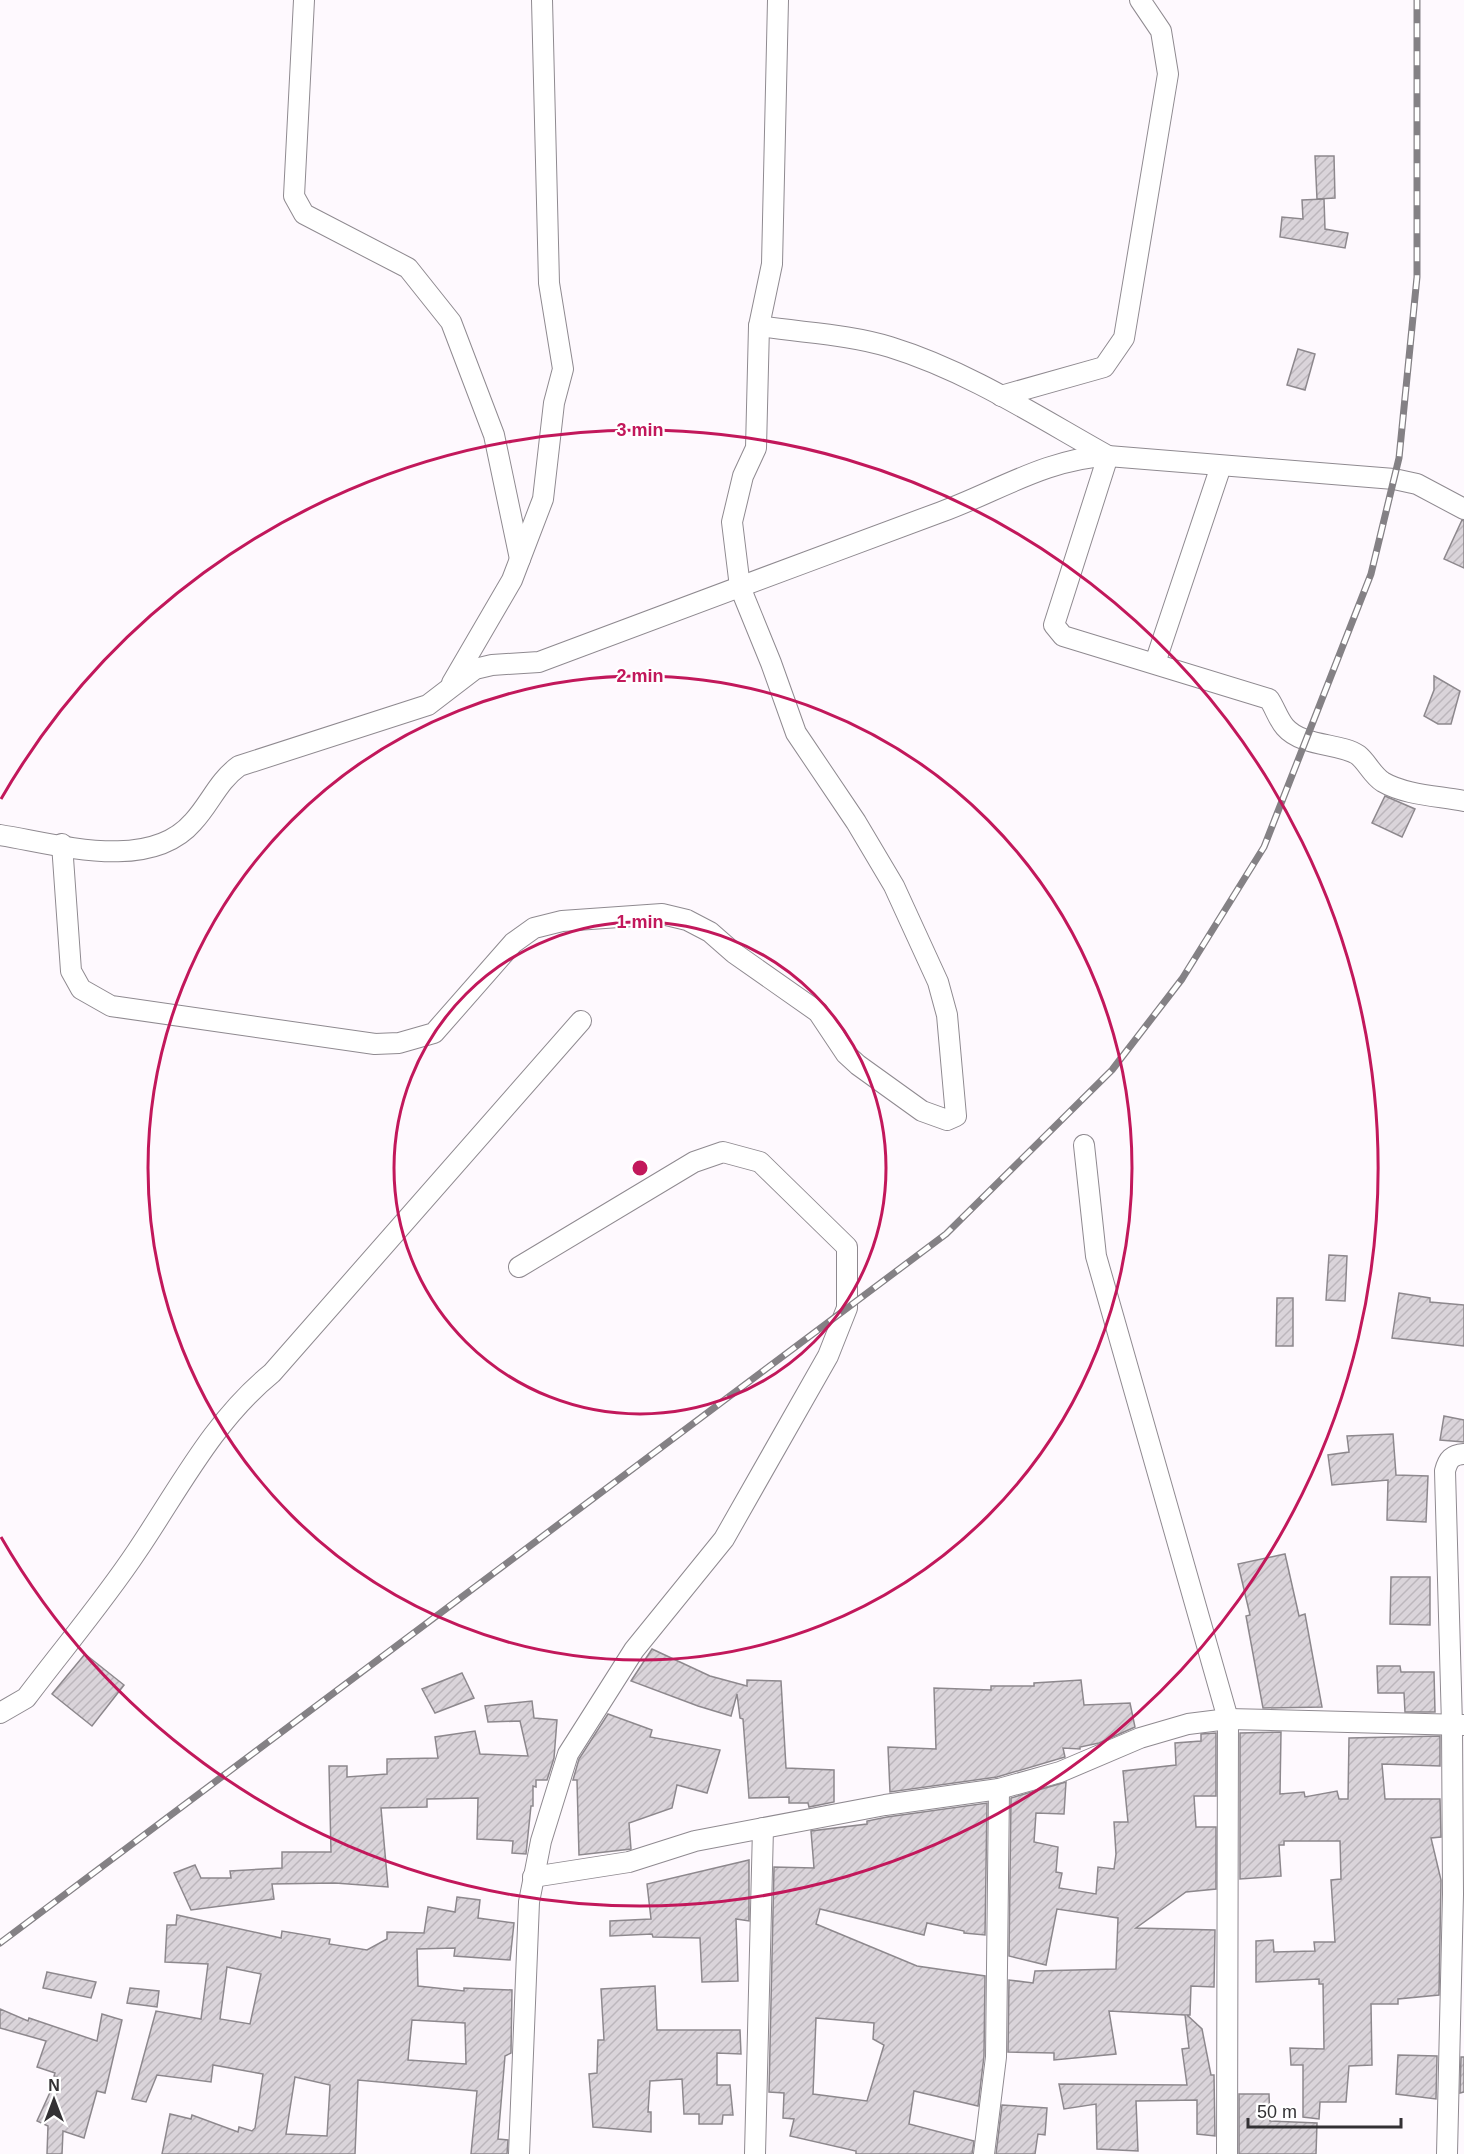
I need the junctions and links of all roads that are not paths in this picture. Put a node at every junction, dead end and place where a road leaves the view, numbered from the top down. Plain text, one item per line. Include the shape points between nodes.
1 (304, 0) edge
2 (542, 0) edge
3 (778, 0) edge
4 (1140, 0) edge
5 (759, 326) junction
6 (1001, 396) junction
7 (1107, 456) junction
8 (1221, 466) junction
9 (1464, 509) edge
10 (520, 560) junction
11 (740, 587) junction
12 (1155, 663) junction
13 (446, 693) junction
14 (1464, 801) edge
15 (0, 835) edge
16 (62, 844) junction
17 (581, 1021) dead end
18 (1084, 1145) dead end
19 (519, 1267) dead end
20 (1464, 1454) edge
21 (0, 1713) edge
22 (1228, 1719) junction
23 (1458, 1725) edge
24 (999, 1789) junction
25 (763, 1828) junction
26 (533, 1877) junction
27 (519, 2154) edge
28 (755, 2154) edge
29 (984, 2154) edge
30 (1227, 2154) edge
31 (1447, 2154) edge

1 - 10 street via 294,196 304,214 408,268 451,322 494,435
2 - 10 street via 549,283 563,369 554,403 543,499
3 - 5 street via 772,264
4 - 6 street via 1161,31 1168,74 1124,338 1104,367
5 - 6 street via 838,335 891,347
5 - 11 street via 756,448 743,476 732,522
6 - 7 street
7 - 8 street
7 - 11 street via 1060,462 972,501
7 - 12 street via 1054,626 1063,636
8 - 9 street via 1394,479 1417,484
8 - 12 street
10 - 13 street
11 - 13 street via 539,662 475,669
11 - 16 street via 796,733 894,886 938,982 947,1014 956,1116 947,1120 922,1111 858,1065 818,1012 710,932 687,920 662,914 562,921 534,928 513,943 434,1033 399,1043 375,1044 111,1006 81,989 71,971
12 - 14 street via 1269,699 1286,729 1307,740 1359,756 1381,781 1396,788
13 - 16 street via 428,705 239,766 225,776 193,823 172,839 144,850 118,853
15 - 16 street
17 - 21 street via 272,1373 248,1392 193,1463 136,1552 26,1698
18 - 22 street via 1096,1256
19 - 26 street via 694,1162 723,1152 760,1162 847,1247 847,1308 828,1356 724,1539 634,1650 568,1754
20 - 23 street via 1454,1455 1445,1471
22 - 23 street
22 - 24 street via 1188,1724 1140,1738 1060,1772
22 - 30 street
23 - 31 street
24 - 25 street
24 - 29 street via 996,2057
25 - 26 street via 695,1841 629,1862
25 - 28 street
26 - 27 street

